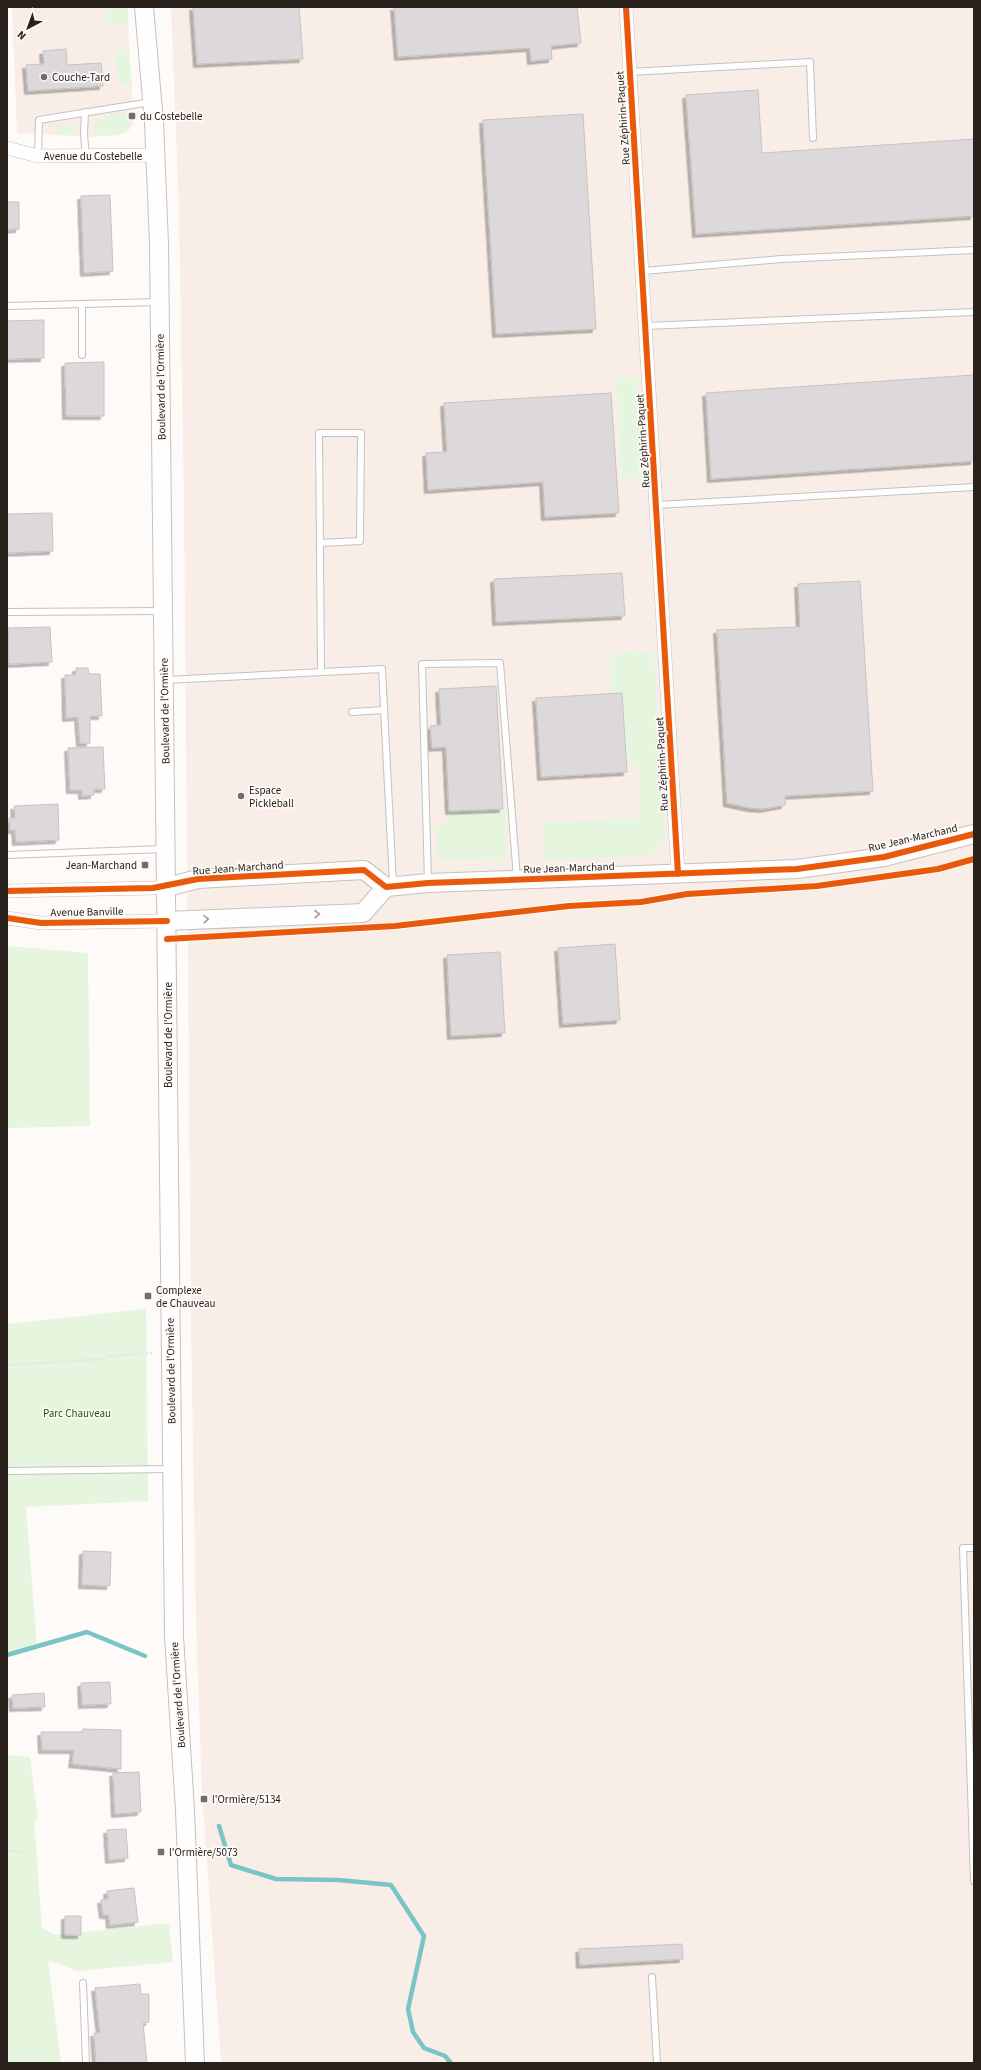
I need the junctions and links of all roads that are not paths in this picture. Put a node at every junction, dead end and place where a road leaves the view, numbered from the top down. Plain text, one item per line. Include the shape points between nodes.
1 (144, 7) edge
2 (628, 7) edge
3 (630, 72) junction
4 (152, 102) junction
5 (85, 112) junction
6 (813, 138) dead end
7 (7, 148) edge
8 (156, 155) junction
9 (38, 156) junction
10 (86, 157) junction
11 (974, 250) edge
12 (643, 271) junction
13 (160, 302) junction
14 (82, 304) junction
15 (7, 306) edge
16 (974, 312) edge
17 (646, 326) junction
18 (82, 355) dead end
19 (974, 487) edge
20 (657, 506) junction
21 (320, 543) junction
22 (164, 611) junction
23 (7, 612) edge
24 (321, 672) junction
25 (164, 680) junction
26 (384, 710) junction
27 (352, 712) dead end
28 (974, 834) edge
29 (167, 849) junction
30 (7, 855) edge
31 (678, 874) junction
32 (517, 880) junction
33 (428, 883) junction
34 (390, 886) junction
35 (167, 887) junction
36 (7, 891) edge
37 (7, 918) edge
38 (167, 921) junction
39 (172, 1469) junction
40 (7, 1471) edge
41 (974, 1548) edge
42 (974, 1881) edge
43 (652, 1977) dead end
44 (83, 1982) dead end
45 (192, 2062) edge
46 (86, 2063) edge
47 (657, 2063) edge

1 - 4 main road, Boulevard de l'Ormière
2 - 3 street, Rue Zéphirin-Paquet
3 - 6 lane via 810,62
3 - 12 street, Rue Zéphirin-Paquet
4 - 5 lane
4 - 8 main road, Boulevard de l'Ormière
5 - 9 lane via 39,120
5 - 10 lane
7 - 9 street, Avenue du Costebelle
8 - 10 street, Avenue du Costebelle
8 - 13 main road, Boulevard de l'Ormière
9 - 10 street, Avenue du Costebelle
11 - 12 lane via 781,259
12 - 17 street, Rue Zéphirin-Paquet
13 - 14 lane
13 - 22 main road, Boulevard de l'Ormière
14 - 15 lane
14 - 18 lane
16 - 17 lane
17 - 20 street, Rue Zéphirin-Paquet
19 - 20 lane
20 - 31 street, Rue Zéphirin-Paquet
21 - 21 lane via 319,433 361,433 360,541
21 - 24 lane
22 - 23 lane
22 - 25 main road, Boulevard de l'Ormière
24 - 25 lane
24 - 26 lane via 382,669
25 - 29 main road, Boulevard de l'Ormière
26 - 27 lane
26 - 34 lane
28 - 31 main road, Rue Jean-Marchand via 884,857 797,869
29 - 30 lane
29 - 35 main road, Boulevard de l'Ormière
31 - 32 main road, Rue Jean-Marchand
32 - 33 main road, Rue Jean-Marchand
32 - 33 lane via 500,662 422,664
33 - 34 main road, Rue Jean-Marchand
34 - 35 main road, Rue Jean-Marchand via 364,870 198,879
38 -> 34 main road via 363,913
35 - 36 street, Avenue Banville
35 - 38 main road, Boulevard de l'Ormière
37 - 38 street, Avenue Banville via 40,923
38 - 39 main road, Boulevard de l'Ormière
39 - 40 lane
39 - 45 main road, Boulevard de l'Ormière via 174,1636 185,1810
41 - 42 lane via 963,1548
43 - 47 lane
44 - 46 lane

